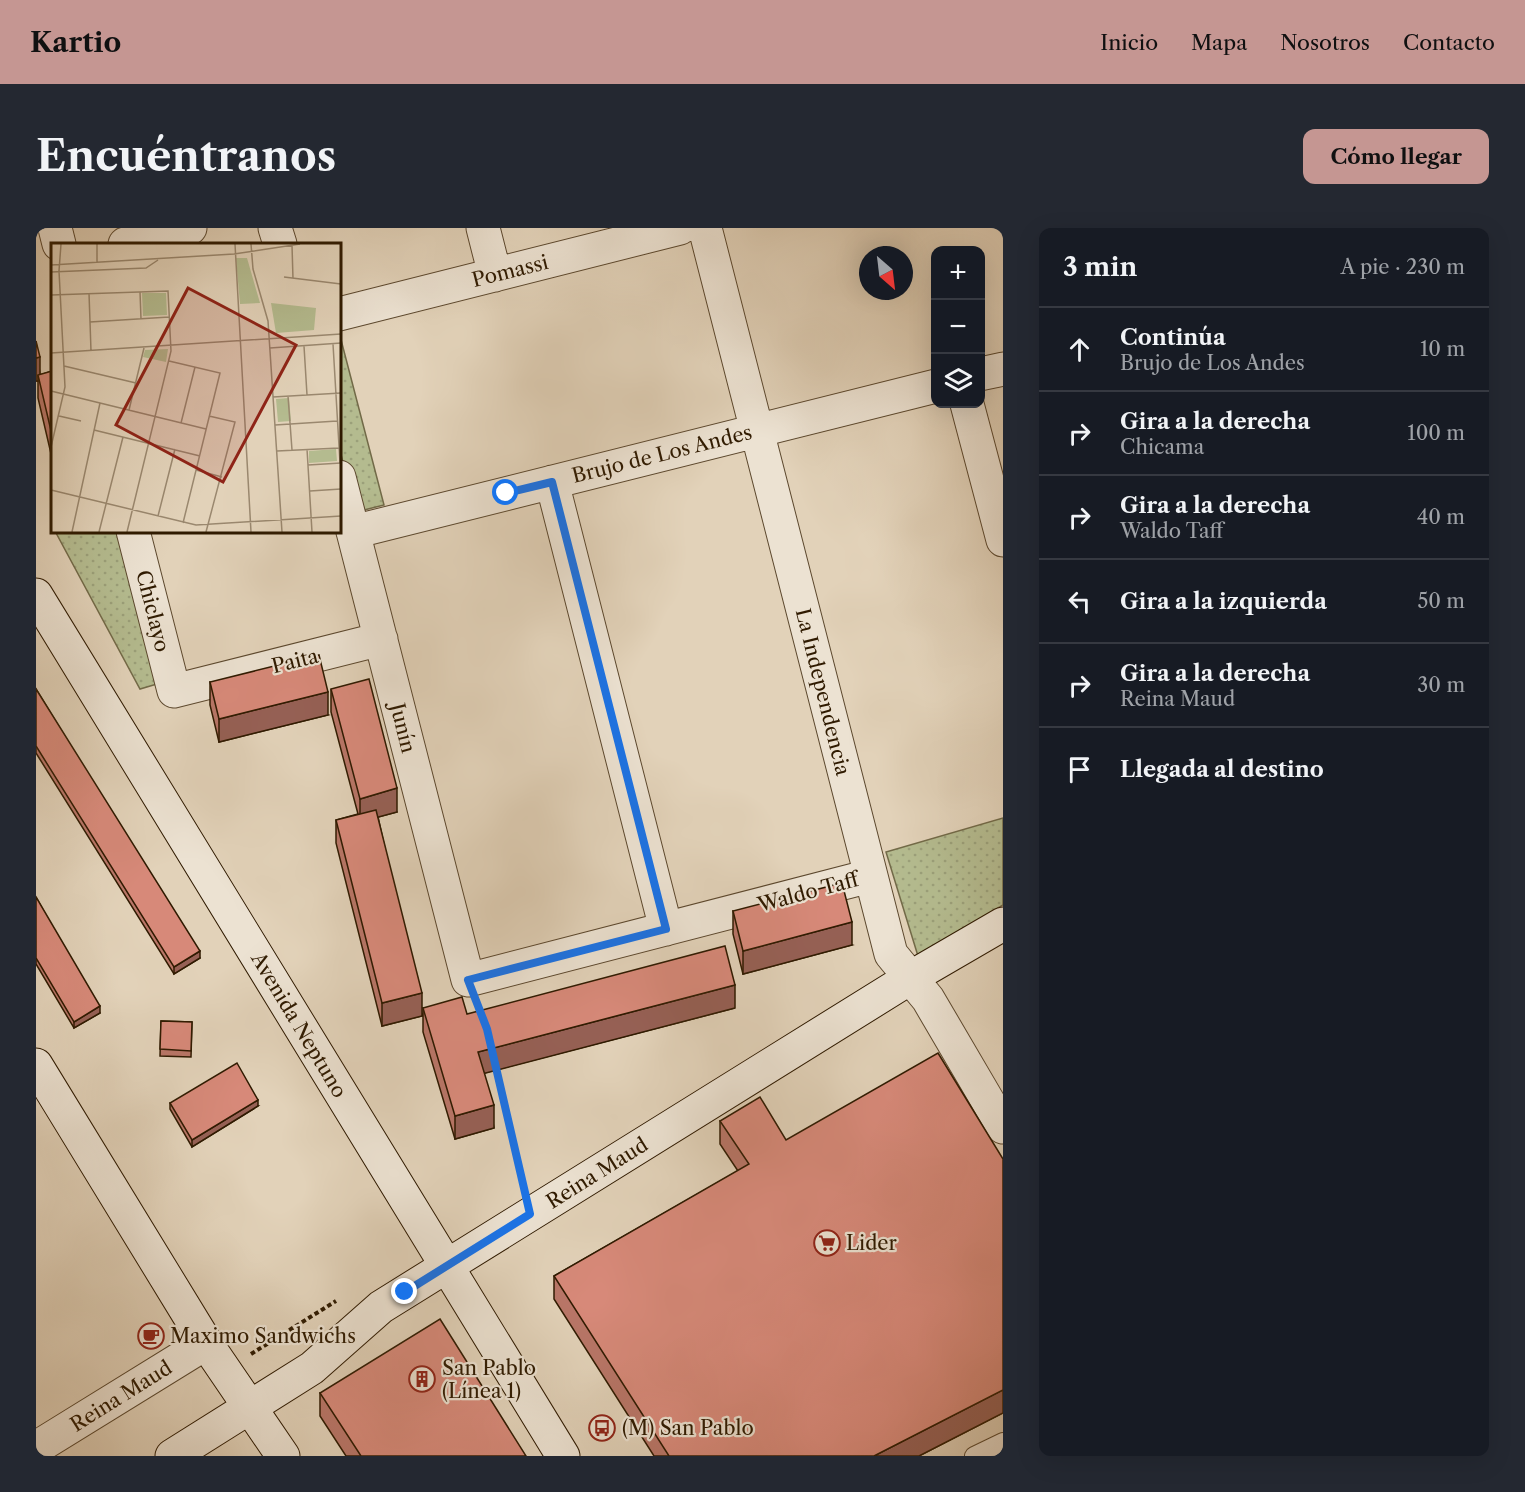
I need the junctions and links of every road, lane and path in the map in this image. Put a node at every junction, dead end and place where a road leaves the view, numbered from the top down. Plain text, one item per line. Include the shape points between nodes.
1 (55, 228) edge
2 (190, 228) edge
3 (275, 228) edge
4 (483, 228) edge
5 (680, 228) edge
6 (705, 228) edge
7 (59, 243) edge
8 (129, 243) edge
9 (280, 243) edge
10 (495, 275) junction
11 (340, 314) edge
12 (1003, 369) edge
13 (985, 373) edge
14 (931, 387) edge
15 (968, 408) edge
16 (756, 431) junction
17 (340, 481) edge
18 (552, 482) junction
19 (133, 532) edge
20 (353, 532) junction
21 (1003, 540) edge
22 (36, 595) edge
23 (381, 639) junction
24 (174, 692) joint
25 (870, 876) junction
26 (1003, 924) edge
27 (666, 929) junction
28 (910, 978) junction
29 (468, 980) joint
30 (495, 1062) edge
31 (36, 1065) edge
32 (1003, 1127) edge
33 (530, 1214) junction
34 (447, 1266) junction
35 (341, 1298) dead end
36 (206, 1343) junction
37 (225, 1370) junction
38 (252, 1408) junction
39 (1003, 1442) edge
40 (36, 1448) edge
41 (172, 1456) edge
42 (283, 1456) edge
43 (563, 1456) edge
44 (974, 1456) edge

1 - 7 street
2 - 8 street
3 - 9 street
4 - 10 street
5 - 10 street, Pomassi
6 - 16 street, La Independencia
10 - 11 street, Pomassi
12 - 13 street
14 - 16 street, Brujo de Los Andes
15 - 21 street
16 - 18 street, Brujo de Los Andes
16 - 25 street, La Independencia
17 - 20 street, Junín
18 - 20 street, Brujo de Los Andes
18 - 27 street
19 - 24 street, Chiclayo
20 - 23 street, Junín
22 - 34 street, Avenida Neptuno
23 - 24 street, Paita
23 - 29 street, Junín
25 - 27 street, Waldo Taff
25 - 28 street, La Independencia via 891,954
26 - 28 street
27 - 29 street, Waldo Taff
28 - 32 street, La Independencia via 928,999
28 - 33 street, Reina Maud
30 - 33 path
31 - 36 street
33 - 34 street, Reina Maud
34 - 38 street, Reina Maud via 381,1307 312,1368
34 - 43 street, Avenida Neptuno
35 - 37 path
36 - 37 street
36 - 40 street, Reina Maud
37 - 38 street
38 - 41 street, Reina Maud
38 - 42 street
39 - 44 lane

